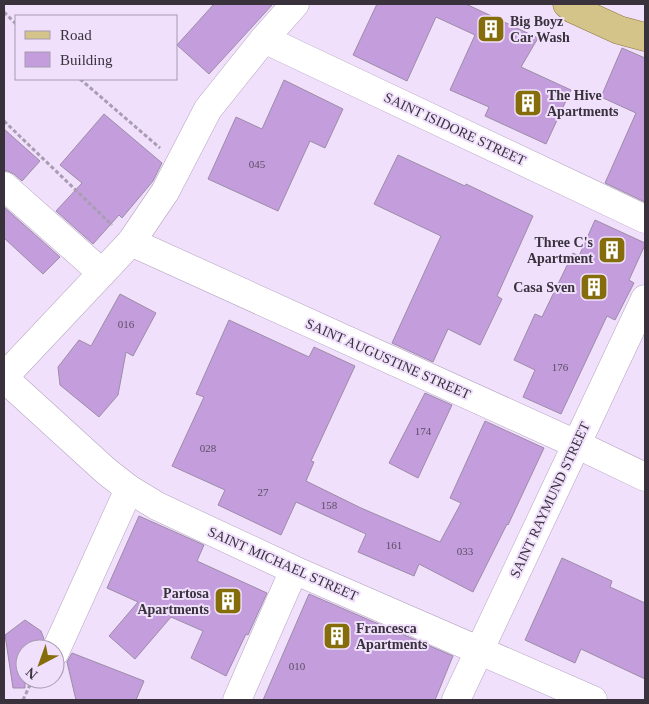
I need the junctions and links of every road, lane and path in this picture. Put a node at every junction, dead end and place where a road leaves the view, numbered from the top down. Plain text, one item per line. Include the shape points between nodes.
1 (295, 4) edge
2 (566, 4) edge
3 (4, 12) edge
4 (15, 23) edge
5 (645, 37) edge
6 (264, 39) junction
7 (81, 80) edge
8 (4, 121) edge
9 (179, 164) junction
10 (4, 186) edge
11 (645, 219) edge
12 (131, 242) junction
13 (102, 272) junction
14 (645, 299) edge
15 (4, 378) edge
16 (576, 444) junction
17 (645, 477) edge
18 (129, 490) junction
19 (294, 570) junction
20 (61, 639) edge
21 (479, 650) junction
22 (237, 700) edge
23 (456, 700) edge
24 (593, 700) edge

1 - 6 street
2 - 5 main road via 619,30
3 - 4 path
6 - 9 street via 208,109
6 - 11 street, SAINT ISIDORE STREET
7 - 9 path
8 - 12 path
9 - 12 street via 165,192
10 - 13 street
12 - 13 street
12 - 16 street, SAINT AUGUSTINE STREET
13 - 15 street
14 - 16 street, SAINT RAYMUND STREET
15 - 18 street, SAINT MICHAEL STREET
16 - 17 street, SAINT AUGUSTINE STREET
16 - 21 street, SAINT RAYMUND STREET
18 - 19 street, SAINT MICHAEL STREET
18 - 20 street
19 - 21 street, SAINT MICHAEL STREET
19 - 22 street
21 - 23 street, SAINT RAYMUND STREET
21 - 24 street, SAINT MICHAEL STREET

